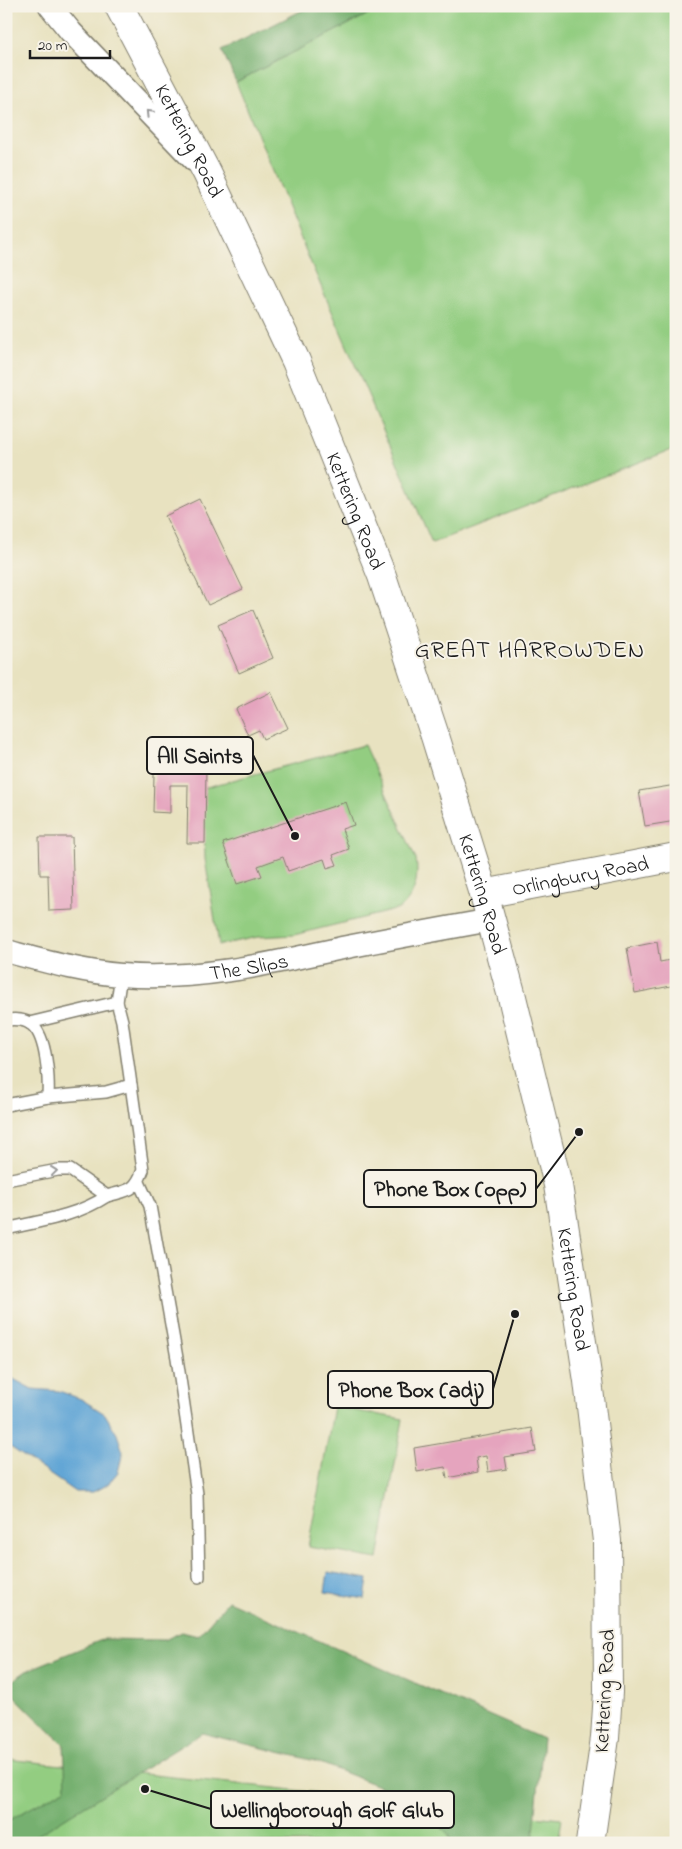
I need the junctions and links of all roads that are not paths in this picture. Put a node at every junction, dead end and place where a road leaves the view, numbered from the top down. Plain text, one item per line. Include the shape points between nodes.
1 (50, 6) edge
2 (119, 6) edge
3 (207, 173) junction
4 (676, 857) edge
5 (484, 894) junction
6 (491, 920) junction
7 (6, 951) edge
8 (121, 975) junction
9 (117, 1002) junction
10 (6, 1020) edge
11 (29, 1023) junction
12 (131, 1085) junction
13 (48, 1097) junction
14 (6, 1105) edge
15 (6, 1180) edge
16 (138, 1182) junction
17 (107, 1196) junction
18 (6, 1229) edge
19 (199, 1577) dead end
20 (590, 1843) edge

3 -> 1 street via 71,32
2 - 3 main road, Kettering Road
3 - 5 main road, Kettering Road via 296,361 382,576
4 - 5 main road, Orlingbury Road
5 - 6 main road, Kettering Road
6 - 8 street, The Slips via 270,964 185,976
6 - 20 main road, Kettering Road via 558,1184 588,1381 607,1542 608,1692
7 - 8 street, The Slips via 76,969
8 - 9 lane
9 - 11 lane
9 - 12 lane
10 - 11 lane
11 - 13 lane via 37,1030 44,1055
12 - 13 lane via 106,1092
12 - 16 lane via 143,1170
13 - 14 lane
15 -> 17 lane via 70,1170
16 - 17 lane via 133,1188
16 - 19 lane via 150,1206 198,1494
17 - 18 lane via 77,1212

